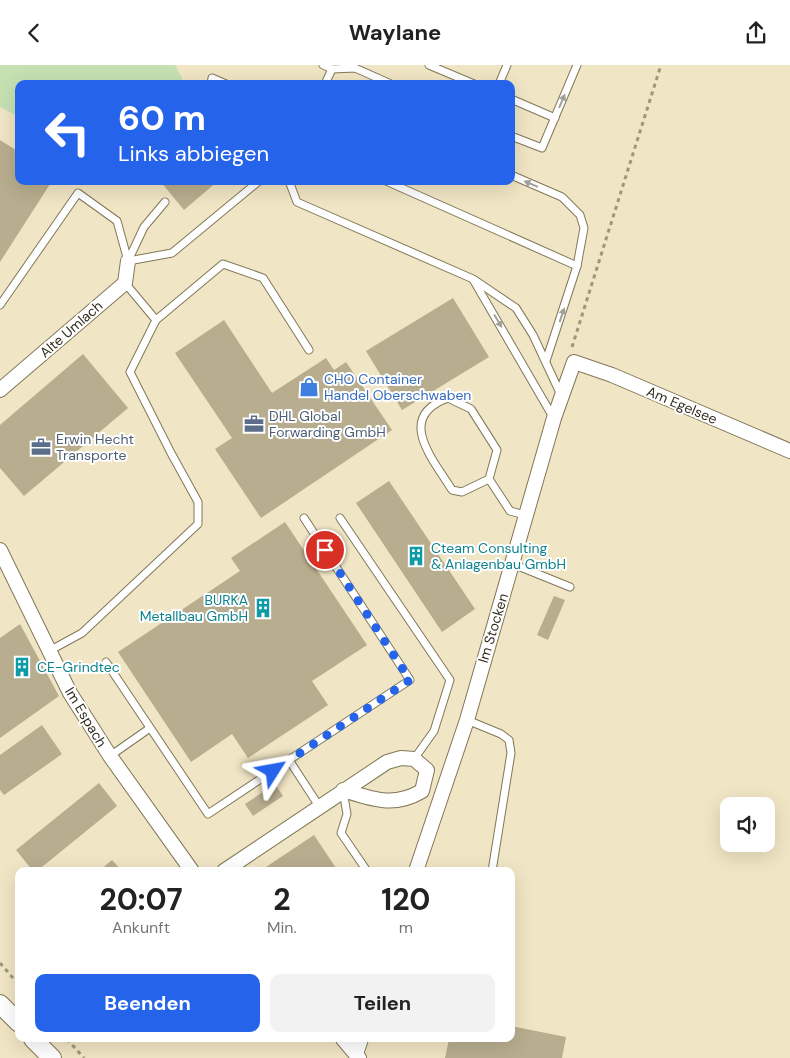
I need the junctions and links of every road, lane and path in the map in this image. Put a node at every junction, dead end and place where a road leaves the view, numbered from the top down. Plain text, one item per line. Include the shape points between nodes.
1 (323, 65) edge
2 (430, 65) edge
3 (507, 65) edge
4 (577, 65) edge
5 (661, 65) edge
6 (358, 66) edge
7 (332, 69) junction
8 (327, 80) edge
9 (384, 80) edge
10 (465, 80) edge
11 (501, 80) edge
12 (515, 101) edge
13 (554, 118) junction
14 (515, 138) edge
15 (515, 177) edge
16 (254, 185) edge
17 (290, 185) edge
18 (395, 185) edge
19 (165, 203) dead end
20 (128, 261) junction
21 (577, 266) junction
22 (473, 279) junction
23 (125, 283) junction
24 (0, 305) edge
25 (156, 320) junction
26 (309, 350) dead end
27 (572, 356) junction
28 (546, 361) junction
29 (0, 390) edge
30 (561, 397) junction
31 (554, 418) junction
32 (790, 451) edge
33 (489, 479) junction
34 (525, 515) junction
35 (304, 518) dead end
36 (340, 518) dead end
37 (0, 550) edge
38 (513, 564) junction
39 (570, 587) dead end
40 (49, 651) junction
41 (106, 661) dead end
42 (467, 719) junction
43 (150, 728) junction
44 (110, 756) junction
45 (414, 759) junction
46 (289, 760) junction
47 (343, 790) junction
48 (319, 806) junction
49 (189, 867) edge
50 (230, 867) edge
51 (364, 867) edge
52 (417, 867) edge
53 (493, 867) edge
54 (0, 963) edge
55 (15, 980) edge
56 (0, 1004) edge
57 (15, 1019) edge
58 (37, 1042) edge
59 (70, 1042) edge
60 (345, 1042) edge
61 (360, 1042) edge
62 (357, 1056) edge
63 (52, 1058) edge
64 (84, 1058) edge

1 - 7 lane
2 - 10 lane
3 - 11 lane
13 -> 4 lane
5 - 27 path
6 - 7 lane
6 - 9 lane
7 - 8 lane
12 - 13 lane
13 - 14 lane via 542,148
21 -> 15 lane via 584,228 580,215 562,197
16 - 20 lane via 172,253
17 - 22 lane via 297,202
18 - 21 lane
19 - 20 lane via 144,227
20 - 23 street
20 - 24 lane via 117,221 78,193
28 -> 21 lane
22 - 28 lane via 516,308
22 -> 31 lane
23 - 25 lane
23 - 29 street, Alte Umlach
25 - 26 lane via 223,264 262,278
25 - 40 lane via 130,372 198,502 198,524 82,633
27 - 30 street, Im Stocken
27 - 32 street, Am Egelsee
28 - 30 lane
30 - 31 street, Im Stocken
31 - 34 street, Im Stocken
33 - 33 lane via 497,450 471,409 448,398 425,411 421,420 421,440 452,490 462,492
33 - 34 lane via 510,511
34 - 38 street, Im Stocken
35 - 46 lane via 410,680
36 - 45 lane via 450,680 434,731
37 - 40 street, Im Espach
38 - 39 lane
38 - 42 street, Im Stocken
40 - 44 street, Im Espach via 70,693
41 - 43 lane
42 - 52 street, Im Stocken
42 - 53 lane via 509,740 511,753
43 - 44 lane
43 - 46 lane via 208,814
44 - 49 street, Im Espach
45 - 47 street via 401,758 387,763
45 - 47 street via 427,770 426,780 422,791 408,799 380,801
46 - 48 lane
47 - 48 street
47 - 51 lane via 347,813 341,833
48 - 50 street
54 - 55 path
56 - 57 street
58 - 63 street
59 - 64 path
60 - 62 street
61 - 62 street

